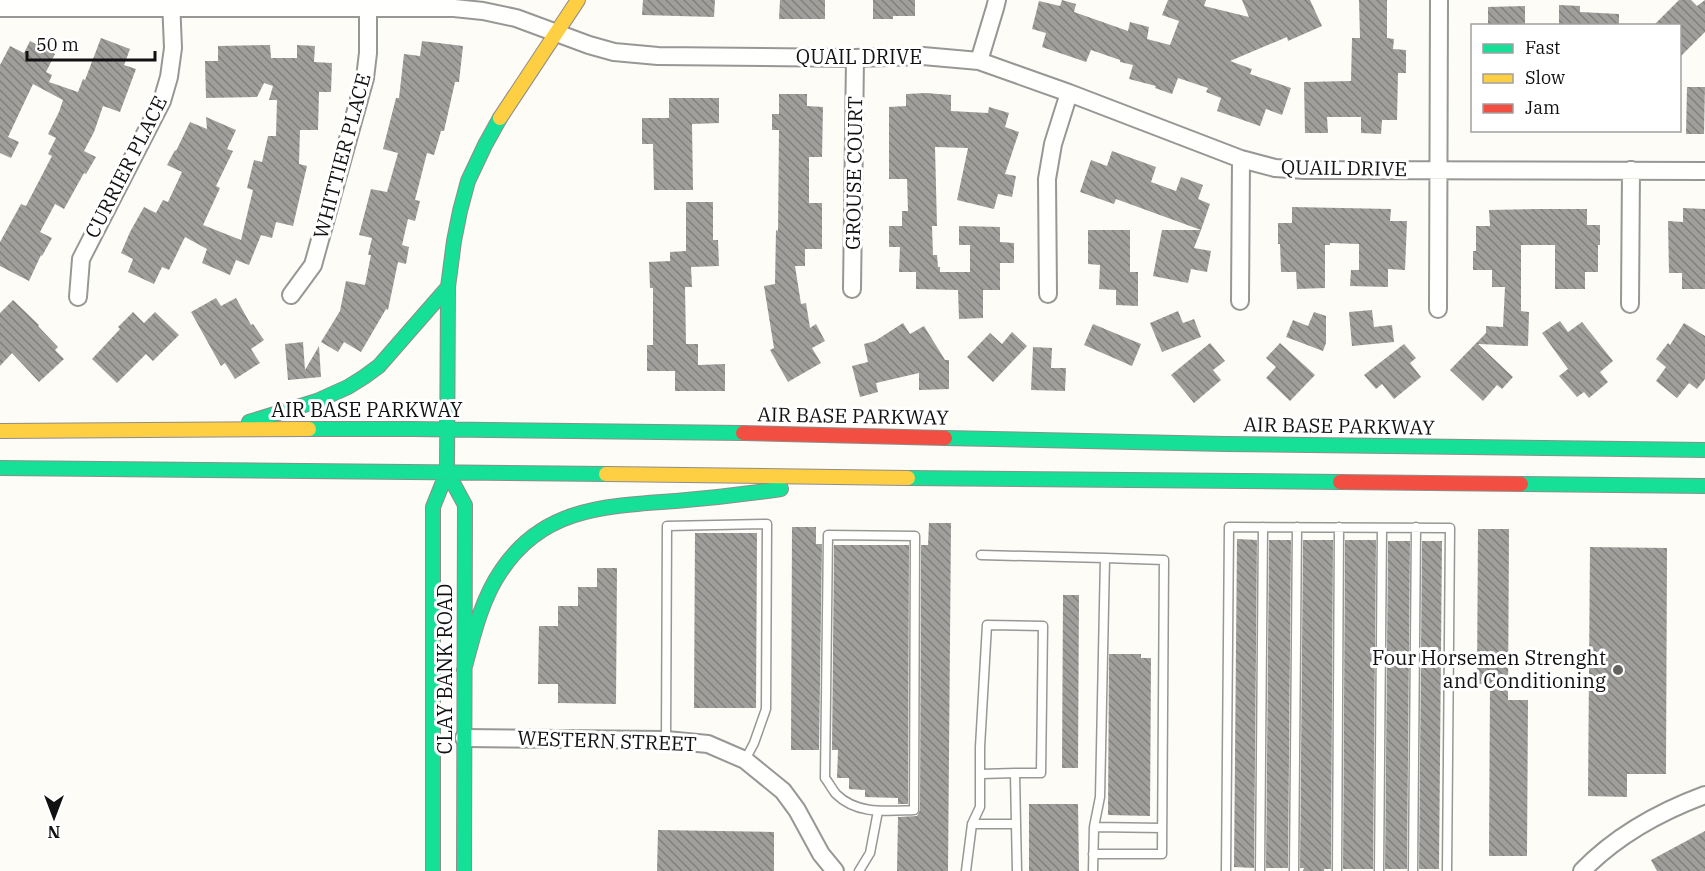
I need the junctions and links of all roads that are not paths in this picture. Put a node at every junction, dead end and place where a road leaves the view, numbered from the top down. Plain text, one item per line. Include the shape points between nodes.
1 (578, 0) edge
2 (997, 0) edge
3 (1439, 0) edge
4 (171, 4) edge
5 (0, 8) edge
6 (368, 9) junction
7 (555, 33) junction
8 (855, 58) junction
9 (978, 61) junction
10 (1070, 93) junction
11 (1241, 159) junction
12 (1438, 170) junction
13 (1631, 170) junction
14 (1705, 171) edge
15 (448, 287) junction
16 (852, 289) dead end
17 (1048, 294) dead end
18 (291, 295) dead end
19 (78, 297) dead end
20 (1240, 301) dead end
21 (1630, 304) dead end
22 (1438, 309) dead end
23 (448, 429) junction
24 (220, 430) junction
25 (0, 431) edge
26 (1705, 450) edge
27 (0, 468) edge
28 (447, 472) junction
29 (857, 477) junction
30 (1705, 486) edge
31 (1263, 527) junction
32 (1297, 527) junction
33 (1339, 527) junction
34 (1416, 527) junction
35 (1382, 528) junction
36 (981, 555) dead end
37 (1106, 558) junction
38 (464, 670) junction
39 (464, 738) junction
40 (666, 740) junction
41 (745, 760) junction
42 (1015, 773) junction
43 (981, 774) junction
44 (1705, 795) edge
45 (878, 811) junction
46 (972, 824) junction
47 (1016, 824) junction
48 (1094, 827) junction
49 (1162, 828) junction
50 (1093, 854) junction
51 (433, 871) edge
52 (464, 871) edge
53 (835, 871) edge
54 (859, 871) edge
55 (966, 871) edge
56 (1017, 871) edge
57 (1093, 871) edge
58 (1226, 871) edge
59 (1260, 871) edge
60 (1294, 871) edge
61 (1336, 871) edge
62 (1379, 871) edge
63 (1413, 871) edge
64 (1447, 871) edge
65 (1582, 871) edge

1 - 7 main road, CLAY BANK ROAD
2 - 9 street
3 - 12 street
4 - 5 street, QUAIL DRIVE
4 - 6 street, QUAIL DRIVE
4 - 19 street, CURRIER PLACE via 173,48 162,101 81,259
6 - 7 street, QUAIL DRIVE via 483,11
6 - 18 street, WHITTIER PLACE via 365,78 314,265
7 - 8 street, QUAIL DRIVE via 614,52 658,56
7 - 15 main road, CLAY BANK ROAD via 500,117 474,168 458,225
8 - 9 street, QUAIL DRIVE via 923,56
8 - 16 street, GROUSE COURT
9 - 10 street, QUAIL DRIVE
10 - 11 street, QUAIL DRIVE
10 - 17 street via 1053,144 1047,179
11 - 12 street, QUAIL DRIVE via 1275,168 1305,170
11 - 20 street
12 - 13 street, QUAIL DRIVE
12 - 22 street
13 - 14 street, QUAIL DRIVE
13 - 21 street
15 - 23 main road, CLAY BANK ROAD
15 - 24 main road via 379,366 351,386
23 - 24 main road, AIR BASE PARKWAY
23 - 26 main road, AIR BASE PARKWAY
23 - 28 main road, CLAY BANK ROAD
24 - 25 main road, AIR BASE PARKWAY
27 - 28 main road
28 - 29 main road
28 - 38 main road, CLAY BANK ROAD via 465,506
28 - 51 main road, CLAY BANK ROAD via 434,507
29 - 30 main road
29 - 38 main road via 747,494 590,509 563,518 520,547 501,569 478,621
31 - 32 lane
31 - 58 lane via 1229,527
31 - 59 lane
32 - 33 lane
32 - 60 lane
33 - 35 lane
33 - 61 lane
34 - 35 lane
34 - 63 lane
34 - 64 lane via 1450,528
35 - 62 lane
36 - 37 lane
37 - 48 lane via 1100,797
37 - 49 lane via 1164,560
38 - 39 main road, CLAY BANK ROAD
39 - 40 street, WESTERN STREET
39 - 52 main road, CLAY BANK ROAD
40 - 41 street, WESTERN STREET via 708,744
40 - 41 lane via 667,526 767,524 766,709
41 - 53 street, WESTERN STREET via 783,791
42 - 43 lane
42 - 43 lane via 1041,773 1043,626 987,625
42 - 47 lane
43 - 46 lane via 980,807
44 - 65 street via 1646,822 1600,853
45 - 45 lane via 914,810 915,536 828,536 825,778 837,794 855,807
45 - 54 lane via 870,853
46 - 47 lane
46 - 55 lane
47 - 56 lane
48 - 49 lane
48 - 50 lane
49 - 50 lane via 1162,854
50 - 57 lane

